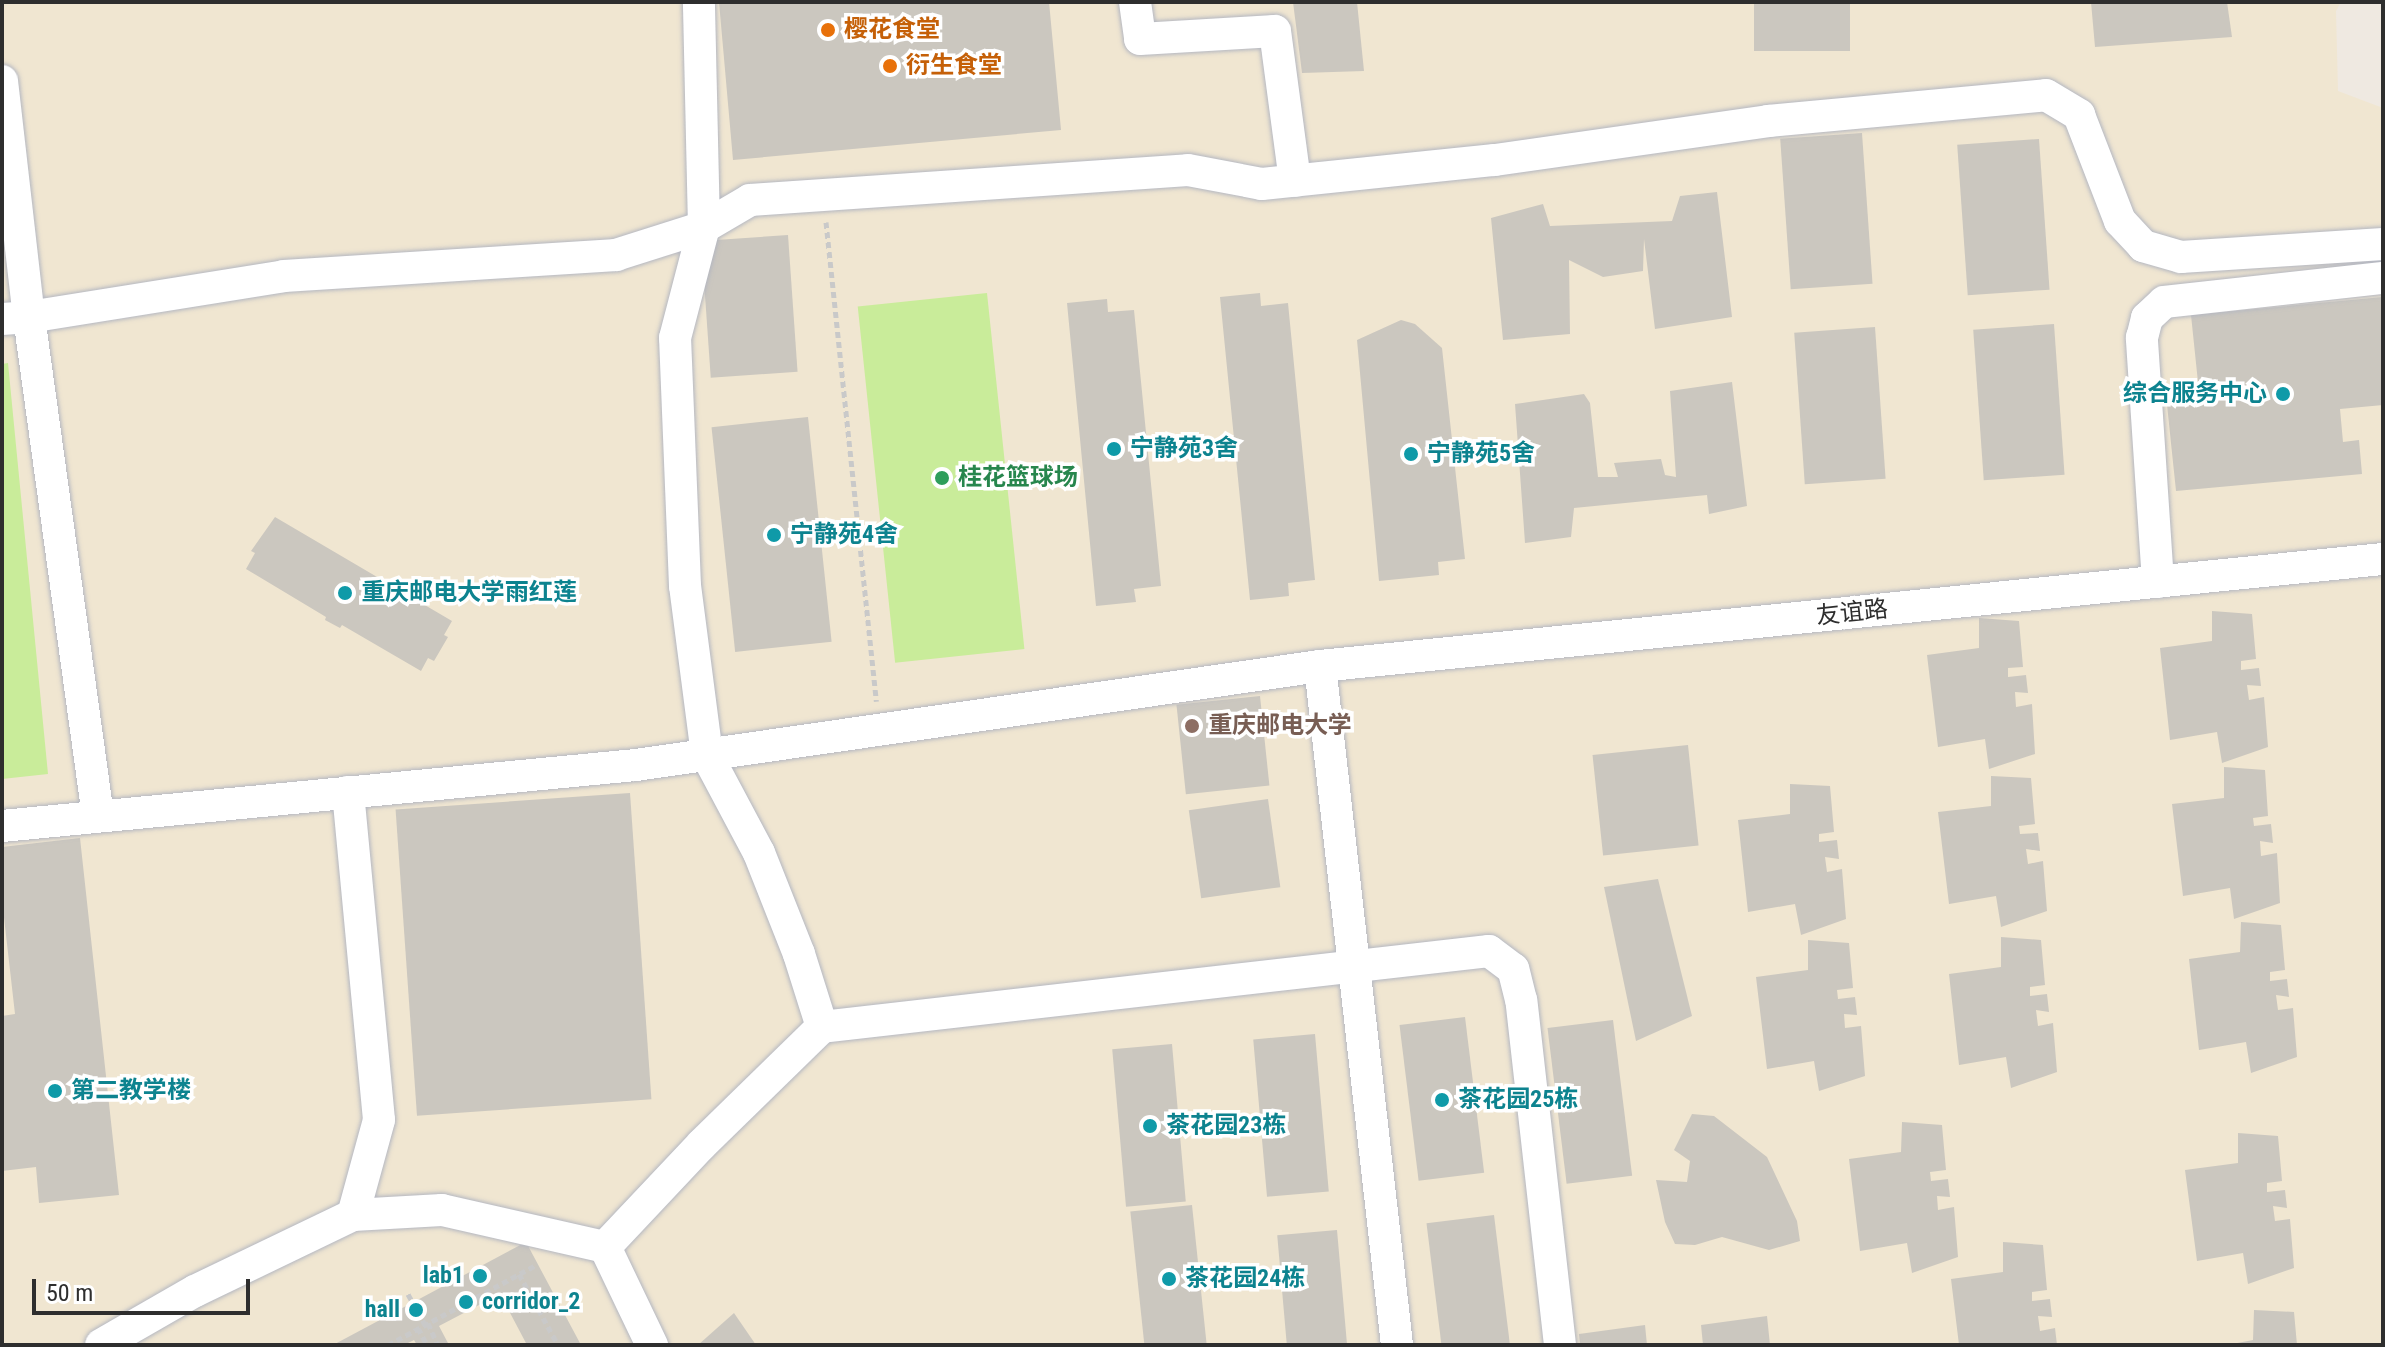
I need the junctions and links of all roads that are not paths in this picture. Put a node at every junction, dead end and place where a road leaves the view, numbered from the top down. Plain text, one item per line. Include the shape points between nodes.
1 (699, 2) edge
2 (1135, 2) edge
3 (2, 81) edge
4 (1295, 181) junction
5 (704, 227) junction
6 (2383, 244) edge
7 (2383, 278) edge
8 (15, 318) edge
9 (2383, 559) edge
10 (2158, 582) junction
11 (1320, 666) junction
12 (707, 755) junction
13 (348, 792) junction
14 (98, 816) junction
15 (2, 826) edge
16 (1351, 964) junction
17 (822, 1027) junction
18 (353, 1215) junction
19 (605, 1247) junction
20 (101, 1345) edge
21 (652, 1345) edge
22 (1397, 1345) edge
23 (1560, 1345) edge

1 - 5 street
2 - 4 street via 1140,39 1275,31
3 - 8 street
4 - 5 street via 1262,184 1188,170 823,194 750,200
4 - 6 street via 1495,160 1768,121 2046,95 2079,115 2120,221 2143,246 2181,257
5 - 8 street via 616,255 284,276
5 - 12 street via 675,338 685,586
7 - 10 street via 2164,302 2147,318 2142,338
8 - 14 street
9 - 10 street, 友谊路
10 - 11 street, 友谊路
11 - 12 street, 友谊路
11 - 16 street
12 - 13 street, 友谊路
12 - 17 street via 759,853
13 - 14 street, 友谊路
13 - 18 street via 379,1120
14 - 15 street, 友谊路
16 - 17 street
16 - 22 street
16 - 23 street via 1489,951 1513,969 1521,1000
17 - 19 street
18 - 19 street via 442,1210
18 - 20 street via 195,1291
19 - 21 street

